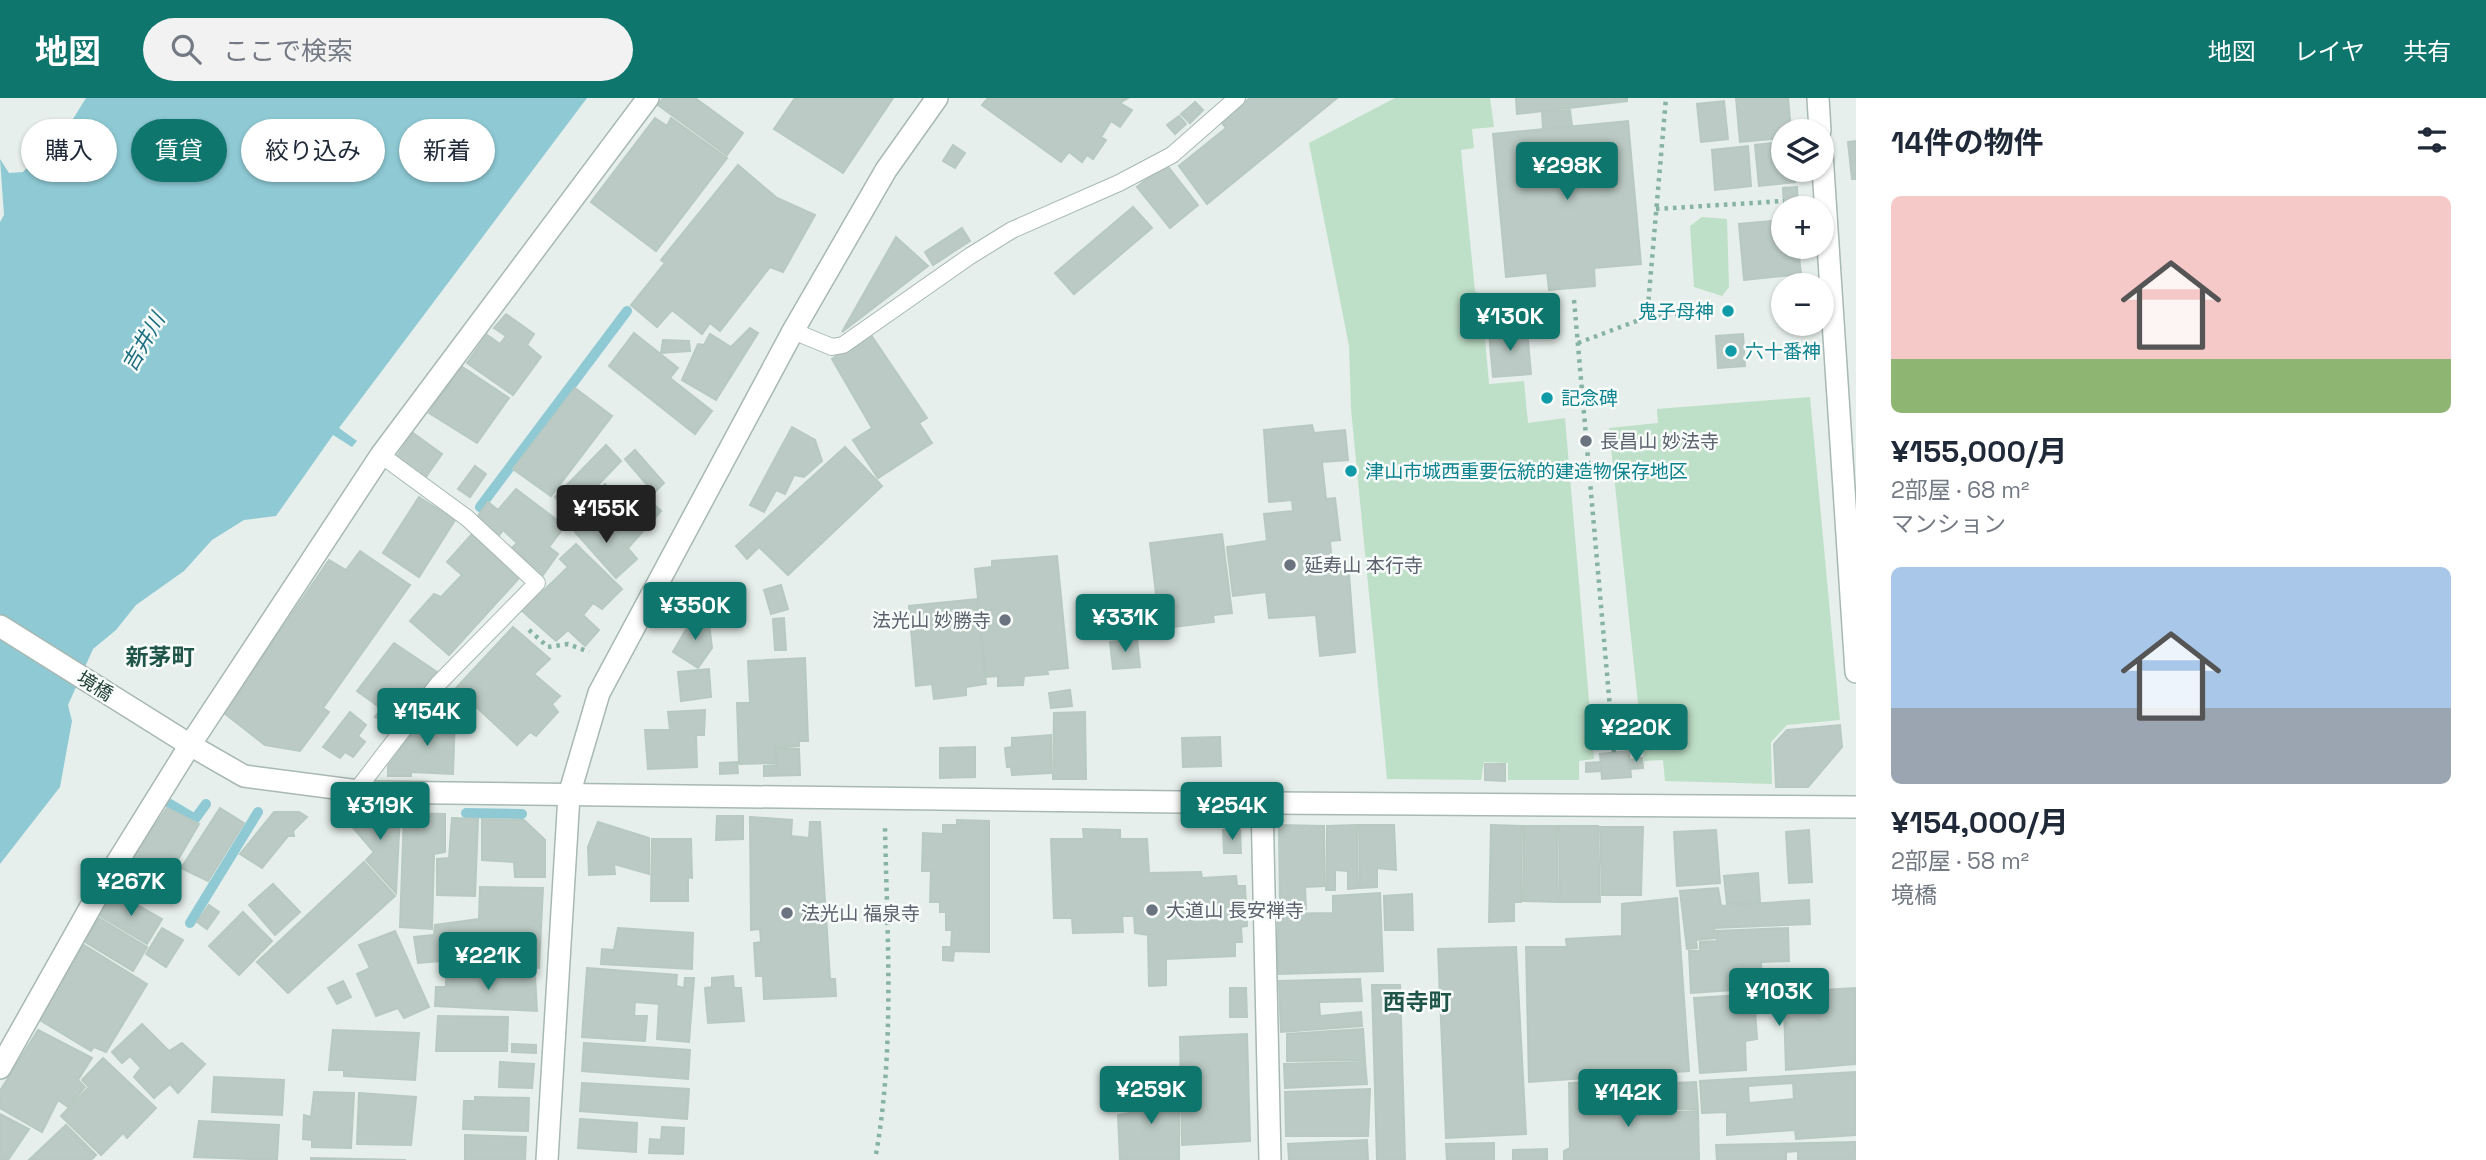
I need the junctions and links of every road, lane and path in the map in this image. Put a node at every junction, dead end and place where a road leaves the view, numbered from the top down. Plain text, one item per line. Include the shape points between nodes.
1 (648, 98) edge
2 (937, 98) edge
3 (1237, 98) edge
4 (1666, 98) edge
5 (1818, 98) edge
6 (1819, 119) edge
7 (1824, 182) edge
8 (1771, 202) edge
9 (1656, 209) junction
10 (1574, 300) dead end
11 (1709, 311) dead end
12 (1647, 317) junction
13 (793, 331) junction
14 (1578, 343) junction
15 (381, 455) junction
16 (1852, 514) edge
17 (509, 612) junction
18 (0, 626) edge
19 (613, 668) junction
20 (1856, 672) edge
21 (190, 745) junction
22 (1614, 753) dead end
23 (356, 791) junction
24 (569, 795) junction
25 (885, 798) junction
26 (1262, 803) junction
27 (1856, 807) edge
28 (0, 1068) edge
29 (876, 1154) dead end
30 (548, 1160) edge
31 (1270, 1160) edge

1 - 15 street
2 - 13 street via 887,170
3 - 13 lane via 1172,155 1012,230 843,345 832,347
4 - 9 path
5 - 6 street
7 - 16 street
8 - 9 path
9 - 12 path
10 - 14 path
11 - 12 path
12 - 14 path
13 - 19 street
14 - 22 path
15 - 17 lane via 467,518 537,583
15 - 21 street
16 - 20 street
17 - 19 path via 548,648 568,644 587,650
17 - 23 lane via 438,684
18 - 21 street, 境橋
19 - 24 street via 599,693
21 - 23 street, 境橋 via 244,776
21 - 28 street via 103,885
23 - 24 street, 境橋
24 - 25 street, 境橋
24 - 30 street
25 - 26 street, 境橋
25 - 29 path via 888,992 883,1115
26 - 27 street, 境橋
26 - 31 street

